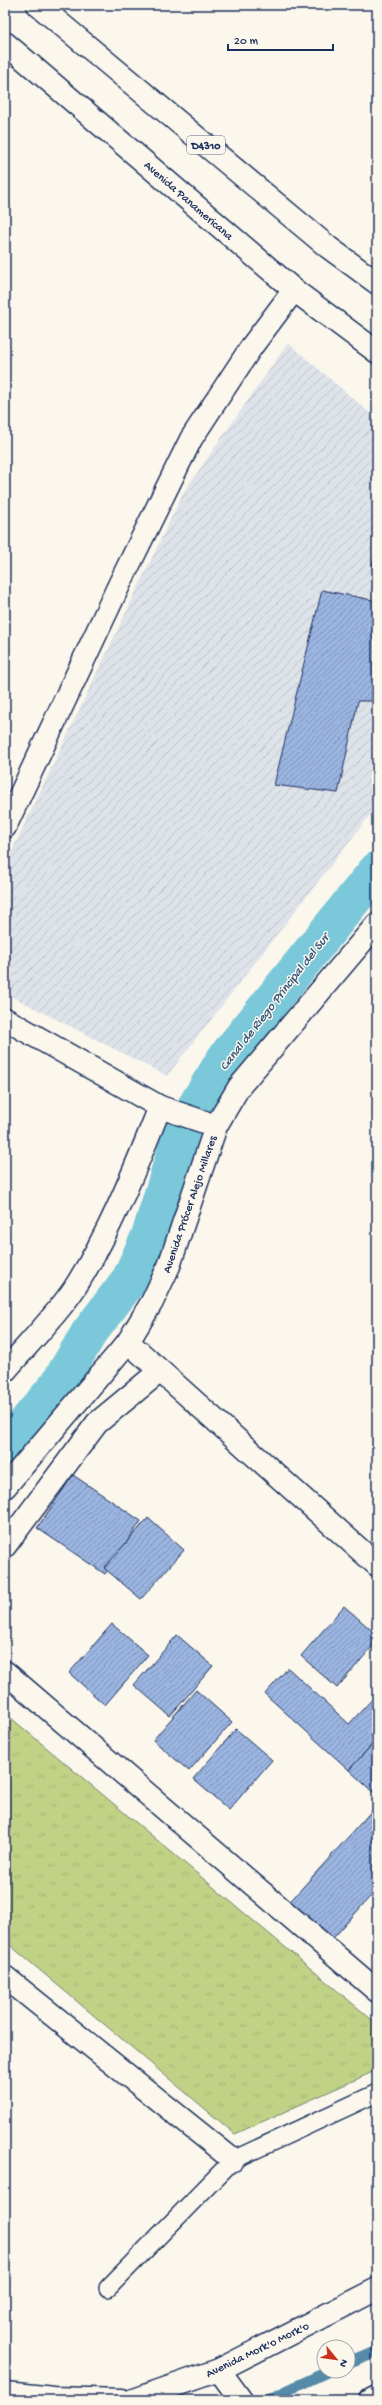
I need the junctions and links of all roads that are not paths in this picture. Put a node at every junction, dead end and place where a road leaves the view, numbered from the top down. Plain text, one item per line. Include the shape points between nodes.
1 (38, 5) edge
2 (5, 43) edge
3 (377, 283) edge
4 (294, 290) junction
5 (377, 352) edge
6 (5, 827) edge
7 (377, 924) edge
8 (5, 1018) edge
9 (164, 1109) junction
10 (212, 1125) junction
11 (128, 1342) junction
12 (160, 1370) junction
13 (5, 1371) edge
14 (5, 1487) edge
15 (5, 1546) edge
16 (377, 1565) edge
17 (5, 1672) edge
18 (5, 1977) edge
19 (377, 1991) edge
20 (377, 2093) edge
21 (233, 2160) junction
22 (108, 2288) dead end
23 (377, 2289) edge
24 (219, 2370) junction
25 (5, 2393) edge
26 (240, 2398) edge
27 (377, 2398) edge
28 (121, 2400) edge
29 (133, 2400) edge
30 (371, 2400) edge

1 - 3 street, D4310 via 328,247
2 - 4 street, Avenida Panamericana
4 - 5 street, Avenida Panamericana
4 - 6 street via 252,346 191,439
7 - 10 street, Avenida Prócer Alejo Millares via 239,1087
8 - 9 street
9 - 10 street
9 - 13 street via 116,1216 95,1254 73,1290
10 - 11 street, Avenida Prócer Alejo Millares via 169,1266 152,1302
11 - 12 street
11 - 14 street, Avenida Prócer Alejo Millares
12 - 15 street via 97,1423
12 - 16 street
17 - 19 street
18 - 21 street
20 - 21 lane
21 - 22 lane
23 - 24 street, Avenida Mork'o Mork'o
24 - 26 street
24 - 29 street, Avenida Mork'o Mork'o
25 - 28 street via 54,2398
27 - 30 street

